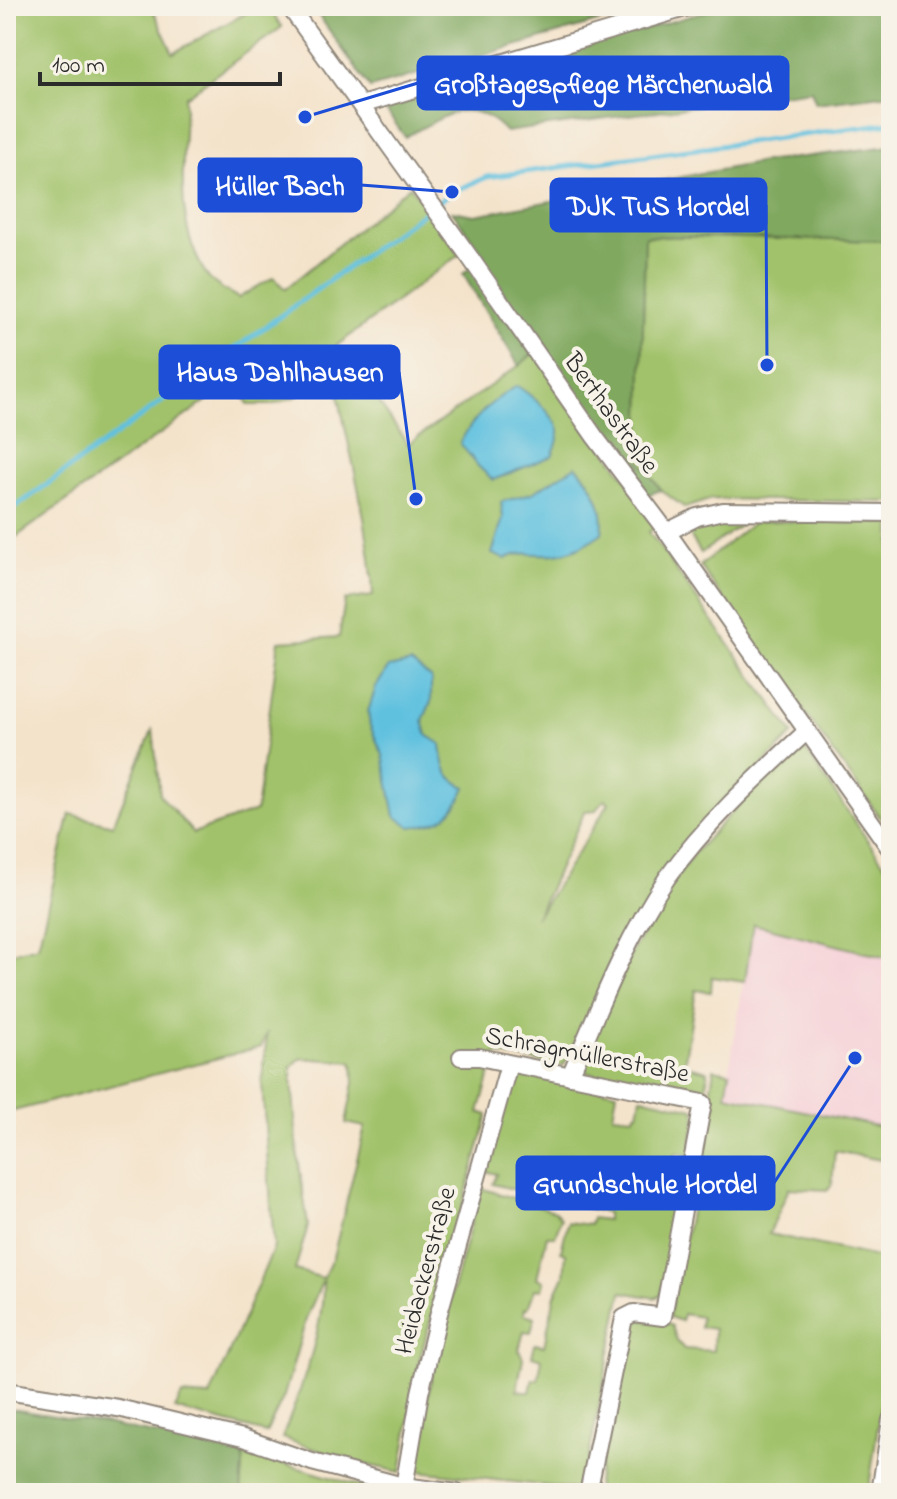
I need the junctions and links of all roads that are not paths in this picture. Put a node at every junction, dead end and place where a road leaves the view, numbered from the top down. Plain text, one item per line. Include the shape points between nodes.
1 (289, 6) edge
2 (692, 6) edge
3 (361, 105) junction
4 (891, 513) edge
5 (667, 532) junction
6 (806, 732) junction
7 (891, 850) edge
8 (461, 1057) dead end
9 (509, 1064) junction
10 (570, 1076) junction
11 (6, 1391) edge
12 (891, 1420) edge
13 (403, 1490) edge
14 (457, 1493) edge
15 (588, 1493) edge
16 (880, 1493) edge

1 - 3 street, Berthastraße
2 - 3 street
3 - 5 street, Berthastraße
4 - 5 street via 723,511
5 - 6 street, Berthastraße
6 - 7 street, Berthastraße
6 - 10 street via 722,812 668,877 627,946
8 - 9 street, Schragmüllerstraße
9 - 10 street, Schragmüllerstraße
9 - 13 street, Heidackerstraße via 439,1313
10 - 15 street, Schragmüllerstraße via 703,1103 663,1317 634,1313 624,1318
11 - 13 street via 118,1408 243,1438
12 - 16 street
13 - 14 street

